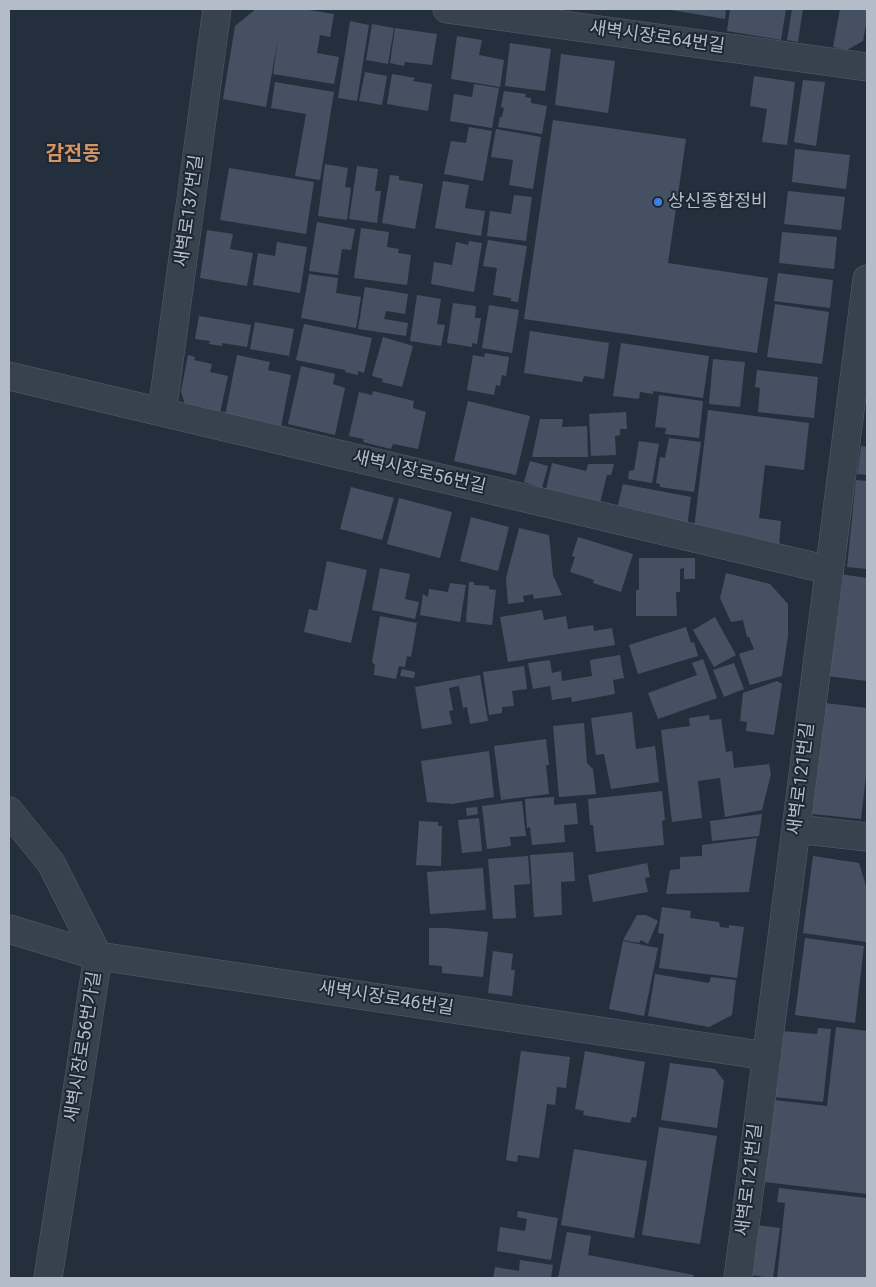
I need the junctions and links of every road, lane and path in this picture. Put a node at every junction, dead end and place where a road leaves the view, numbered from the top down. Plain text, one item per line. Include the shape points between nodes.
1 (217, 9) edge
2 (447, 9) edge
3 (867, 67) edge
4 (867, 279) edge
5 (9, 376) edge
6 (162, 412) junction
7 (830, 570) junction
8 (9, 811) edge
9 (796, 828) junction
10 (867, 837) edge
11 (9, 929) edge
12 (98, 956) junction
13 (766, 1056) junction
14 (48, 1278) edge
15 (738, 1278) edge

1 - 6 street, 새벽로137번길
2 - 3 street, 새벽시장로64번길
4 - 7 street, 새벽로121번길
5 - 6 street, 새벽시장로56번길
6 - 7 street, 새벽시장로56번길
7 - 9 street, 새벽로121번길
8 - 12 street, 새벽시장로56번가길 via 52,863
9 - 10 street
9 - 13 street, 새벽로121번길
11 - 12 street, 새벽시장로46번길
12 - 13 street, 새벽시장로46번길
12 - 14 street, 새벽시장로56번가길
13 - 15 street, 새벽로121번길

